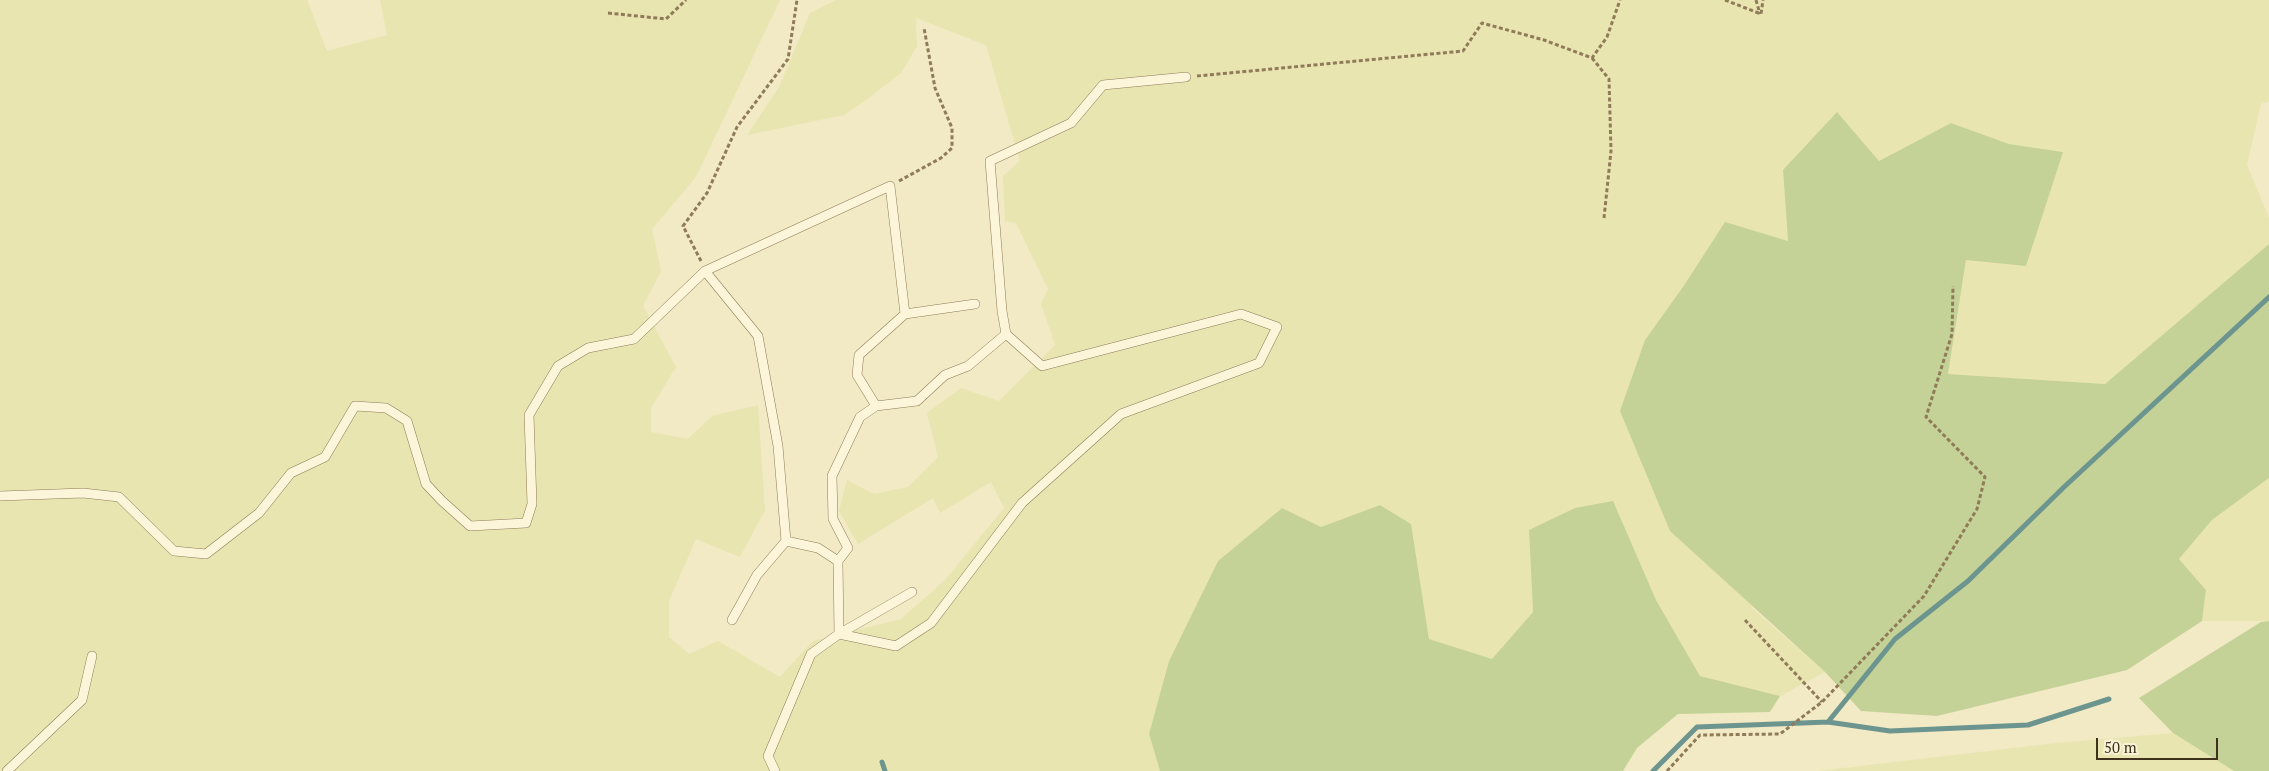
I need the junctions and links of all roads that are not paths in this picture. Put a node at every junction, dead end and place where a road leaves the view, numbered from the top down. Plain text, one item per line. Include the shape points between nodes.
1 (1186, 77) road end
2 (706, 270) junction
3 (976, 304) dead end
4 (905, 314) junction
5 (1006, 334) junction
6 (876, 406) junction
7 (0, 496) edge
8 (786, 541) junction
9 (838, 561) junction
10 (912, 592) dead end
11 (732, 620) dead end
12 (839, 634) junction
13 (92, 656) dead end
14 (7, 771) edge
15 (775, 771) edge

1 - 5 lane via 1103,85 1071,123 990,161
2 - 4 lane via 890,186
2 - 7 lane via 634,339 588,348 558,366 529,415 532,504 526,523 470,526 426,484 407,421 386,408 355,406 325,458 291,473 259,513 206,554 174,551 120,497 82,493
2 - 8 lane via 758,336 778,446
3 - 4 lane
4 - 6 lane via 858,355 857,375
5 - 6 lane via 968,366 945,375 917,401
5 - 12 lane via 1042,366 1241,314 1277,328 1259,363 1121,414 1022,503 931,623 896,646
6 - 9 lane via 860,417 832,476 832,519 848,548
8 - 9 lane via 818,548
8 - 11 lane via 757,575
9 - 12 lane
10 - 12 lane
12 - 15 lane via 812,654 768,756
13 - 14 lane via 82,700

